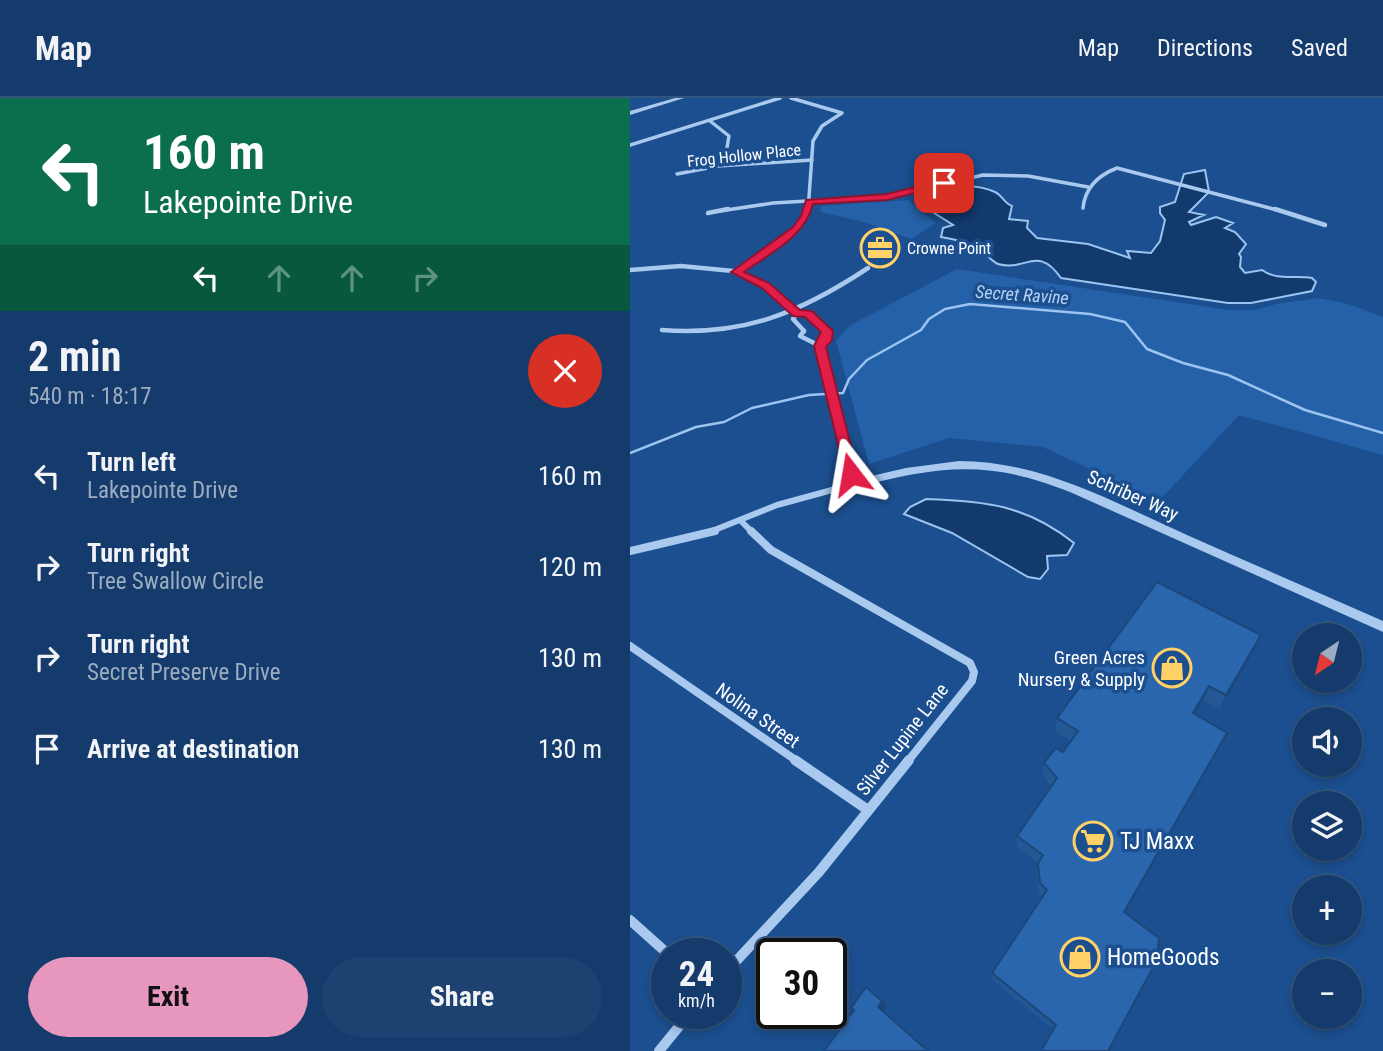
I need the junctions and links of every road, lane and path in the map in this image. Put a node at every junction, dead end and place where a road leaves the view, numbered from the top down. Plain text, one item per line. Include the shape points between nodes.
1 (681, 98) edge
2 (780, 98) edge
3 (791, 98) edge
4 (630, 113) edge
5 (709, 120) junction
6 (630, 145) edge
7 (812, 160) junction
8 (724, 166) junction
9 (677, 174) dead end
10 (1088, 187) junction
11 (809, 202) junction
12 (1083, 208) dead end
13 (708, 213) dead end
14 (1325, 225) dead end
15 (868, 268) dead end
16 (630, 270) edge
17 (736, 272) junction
18 (796, 312) junction
19 (821, 327) junction
20 (662, 330) dead end
21 (804, 331) junction
22 (820, 346) junction
23 (854, 484) junction
24 (742, 522) junction
25 (630, 551) edge
26 (1383, 627) edge
27 (630, 646) edge
28 (868, 810) junction
29 (630, 920) edge
30 (651, 939) edge
31 (742, 955) edge
32 (677, 1029) edge
33 (659, 1051) edge

1 - 4 street
2 - 5 street
3 - 7 street via 842,113 815,135
5 - 6 street
5 - 8 street via 729,136
7 - 8 street, Frog Hollow Place
7 - 11 street
8 - 9 street, Frog Hollow Place
10 - 11 street via 1042,177 988,174 887,197
10 - 12 street
10 - 14 street via 1112,170 1125,170
11 - 13 street
11 - 17 street via 796,229
15 - 18 street
16 - 17 street via 695,266
17 - 18 street via 766,285
18 - 19 street via 808,314
18 - 20 street via 721,331
18 - 21 street via 793,319
19 - 21 street
19 - 22 street via 827,331
21 - 22 street via 800,336
22 - 23 street
23 - 24 street via 777,505
23 - 26 street, Schriber Way via 919,468 971,465 1021,471
24 - 25 street
24 - 28 street, Silver Lupine Lane via 771,550 970,663 974,672 972,681
27 - 28 street, Nolina Street
28 - 31 street, Silver Lupine Lane via 819,872
29 - 30 street
32 - 33 street

